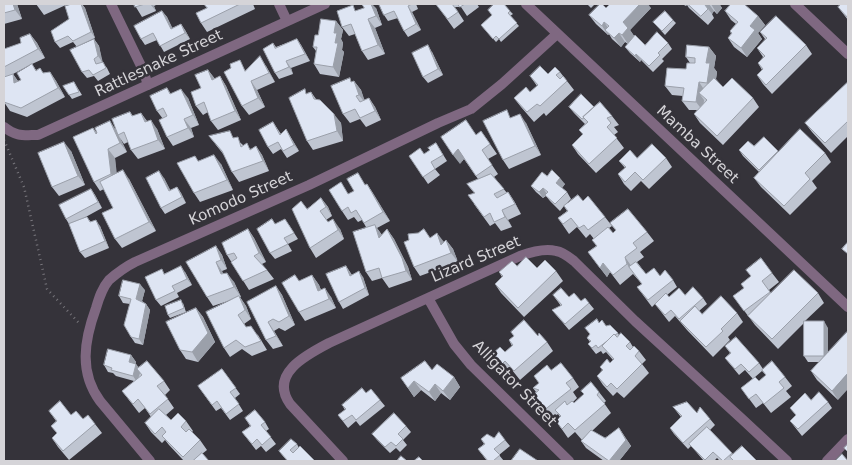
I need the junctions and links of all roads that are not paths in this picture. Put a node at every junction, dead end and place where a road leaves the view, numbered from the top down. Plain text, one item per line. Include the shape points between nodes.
1 (111, 4) edge
2 (279, 4) edge
3 (325, 4) edge
4 (526, 4) edge
5 (795, 4) edge
6 (287, 22) junction
7 (557, 34) junction
8 (848, 54) edge
9 (148, 85) junction
10 (4, 127) edge
11 (428, 298) junction
12 (848, 307) edge
13 (848, 439) edge
14 (150, 461) edge
15 (343, 461) edge
16 (569, 461) edge
17 (787, 461) edge
18 (827, 461) edge

1 - 9 street
2 - 6 street
3 - 6 street, Rattlesnake Street
4 - 7 street, Mamba Street
5 - 8 street
6 - 9 street, Rattlesnake Street
7 - 12 street, Mamba Street
7 - 14 street, Komodo Street via 471,109 134,262 108,281 89,327 85,362 89,383 100,402
9 - 10 street, Rattlesnake Street via 38,135 12,134
11 - 15 street, Lizard Street via 312,352 298,362 284,380 285,397 290,404
11 - 16 street, Alligator Street via 454,344 471,365
11 - 17 street, Lizard Street via 533,252 556,250 584,270
13 - 18 street

